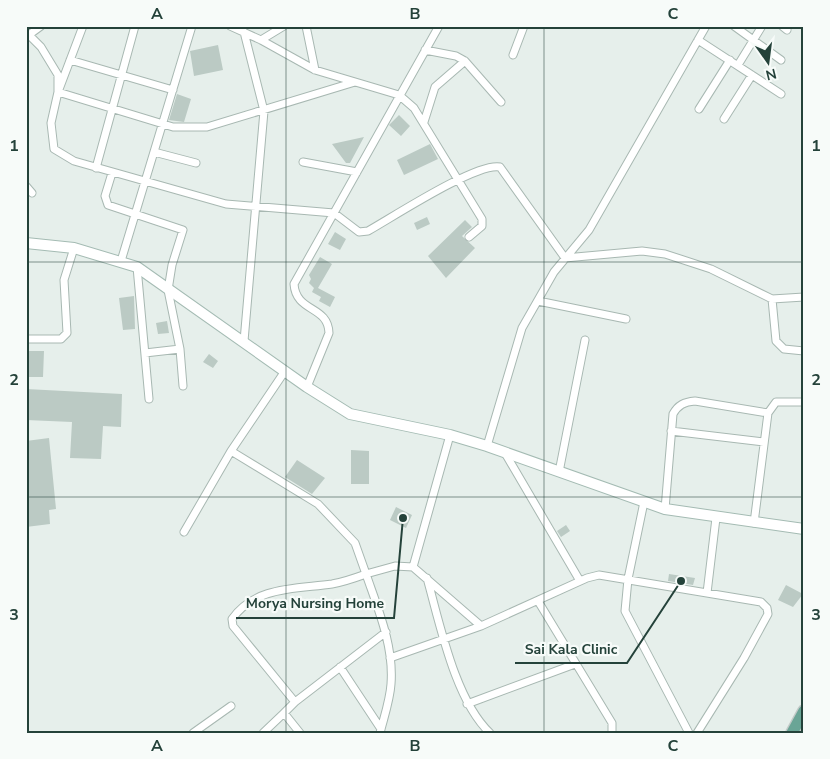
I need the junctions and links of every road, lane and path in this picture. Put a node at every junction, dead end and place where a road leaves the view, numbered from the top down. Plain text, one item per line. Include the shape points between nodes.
1 (41, 26) edge
2 (83, 26) edge
3 (136, 26) edge
4 (192, 26) edge
5 (230, 26) edge
6 (284, 26) edge
7 (306, 26) edge
8 (439, 26) edge
9 (524, 26) edge
10 (706, 26) edge
11 (734, 26) edge
12 (762, 26) edge
13 (244, 32) junction
14 (28, 36) edge
15 (754, 39) junction
16 (261, 40) junction
17 (698, 40) junction
18 (425, 50) junction
19 (513, 55) dead end
20 (70, 60) junction
21 (730, 60) junction
22 (781, 60) dead end
23 (465, 61) junction
24 (738, 65) junction
25 (315, 70) junction
26 (122, 75) junction
27 (752, 75) junction
28 (355, 82) junction
29 (173, 90) junction
30 (58, 92) junction
31 (781, 94) dead end
32 (398, 95) junction
33 (501, 102) dead end
34 (113, 107) junction
35 (699, 109) dead end
36 (264, 111) junction
37 (724, 119) dead end
38 (424, 122) junction
39 (163, 123) junction
40 (154, 152) junction
41 (303, 162) dead end
42 (196, 163) dead end
43 (96, 168) junction
44 (112, 172) junction
45 (357, 172) junction
46 (458, 179) junction
47 (145, 182) junction
48 (26, 186) edge
49 (32, 193) dead end
50 (256, 208) junction
51 (334, 213) junction
52 (136, 214) junction
53 (470, 237) dead end
54 (26, 243) edge
55 (74, 248) junction
56 (565, 258) junction
57 (121, 261) junction
58 (137, 267) junction
59 (168, 290) junction
60 (804, 297) edge
61 (772, 299) junction
62 (538, 301) junction
63 (626, 319) dead end
64 (26, 339) edge
65 (585, 340) dead end
66 (244, 341) junction
67 (180, 349) junction
68 (804, 351) edge
69 (145, 353) junction
70 (285, 371) junction
71 (183, 386) dead end
72 (307, 387) junction
73 (149, 399) dead end
74 (804, 402) edge
75 (768, 413) junction
76 (672, 431) junction
77 (450, 435) junction
78 (764, 442) junction
79 (487, 446) junction
80 (231, 451) junction
81 (505, 453) junction
82 (559, 472) junction
83 (644, 502) junction
84 (665, 509) junction
85 (716, 518) junction
86 (754, 523) junction
87 (804, 528) edge
88 (184, 532) dead end
89 (413, 567) junction
90 (366, 574) junction
91 (427, 578) junction
92 (628, 578) junction
93 (580, 581) junction
94 (707, 593) junction
95 (538, 601) junction
96 (481, 626) junction
97 (386, 632) junction
98 (444, 640) junction
99 (390, 658) junction
100 (575, 664) junction
101 (340, 668) junction
102 (295, 702) junction
103 (468, 704) junction
104 (230, 706) dead end
105 (804, 711) edge
106 (284, 712) junction
107 (804, 726) edge
108 (380, 731) edge
109 (792, 732) edge
110 (193, 733) edge
111 (263, 733) edge
112 (300, 733) edge
113 (490, 733) edge
114 (612, 733) edge
115 (689, 733) edge
116 (697, 733) edge

1 - 14 street
2 - 20 street
3 - 26 street
4 - 29 street
5 - 13 street
6 - 16 street
7 - 25 street
8 - 18 street
9 - 19 street
10 - 17 street
11 - 15 street
12 - 15 street
13 - 16 street
13 - 36 street
14 - 30 street via 41,47 58,75
15 - 22 street
15 - 24 street
16 - 25 street
17 - 21 street
17 - 56 street via 589,230
18 - 23 street
18 - 32 street
20 - 26 street
20 - 30 street
21 - 24 street
21 - 35 street
23 - 33 street
23 - 38 street via 435,87
24 - 27 street
25 - 28 street
26 - 29 street
26 - 34 street
27 - 31 street
27 - 37 street
28 - 32 street
28 - 36 street
29 - 39 street
30 - 34 street
30 - 43 street via 51,123 54,149 74,161
32 - 38 street via 414,108
32 - 45 street
34 - 39 street
34 - 43 street
36 - 39 street via 206,127 173,127
36 - 50 street
38 - 46 street
39 - 40 street
40 - 42 street
40 - 47 street
41 - 45 street
43 - 44 street
44 - 47 street
44 - 52 street via 105,196 108,205
45 - 51 street
46 - 51 street via 368,231 359,232
46 - 53 street via 482,218 482,226
46 - 56 street via 493,165 500,167
47 - 50 street via 226,204
47 - 52 street
48 - 49 street
50 - 51 street
50 - 66 street
51 - 72 street via 294,284 294,294 326,318 328,324 329,333
52 - 57 street
52 - 59 street via 184,230 172,265
54 - 55 main road
55 - 57 main road
55 - 64 street via 64,280 67,333 61,339
56 - 61 street via 642,251 665,254 711,269
56 - 62 street
57 - 58 main road
58 - 59 main road
58 - 69 street
59 - 66 main road
59 - 67 street
60 - 61 street
61 - 68 street via 776,341 784,349
62 - 63 street
62 - 79 street via 522,328
65 - 82 street
66 - 70 main road
67 - 69 street
67 - 71 street
69 - 73 street
70 - 72 main road
70 - 80 street
72 - 77 main road via 350,414
74 - 75 street via 776,402
75 - 76 street via 695,401 681,402 673,414
75 - 78 street
76 - 78 street
76 - 84 street
77 - 79 main road
77 - 89 street
78 - 86 street
79 - 81 main road
80 - 88 street
80 - 90 street via 318,504 356,543
81 - 82 main road
81 - 93 street
82 - 83 main road
83 - 84 main road
83 - 92 street
84 - 85 main road
85 - 86 main road
85 - 94 street
86 - 87 main road
89 - 90 street via 395,566
89 - 91 street
90 - 97 street
90 - 102 street via 333,584 267,592 232,619 233,626
91 - 96 street
91 - 98 street
92 - 93 street via 599,575
92 - 94 street
92 - 115 street via 626,610 629,620
93 - 95 street
94 - 116 street via 761,602 768,614
95 - 96 street
95 - 100 street
96 - 98 street
97 - 99 street
97 - 101 street
98 - 99 street
98 - 103 street
99 - 108 street via 391,682
100 - 103 street
100 - 114 street via 612,723
101 - 102 street
101 - 108 street
102 - 106 street
103 - 113 street
104 - 110 street
105 - 109 main road
106 - 111 street
106 - 112 street
107 - 109 street

